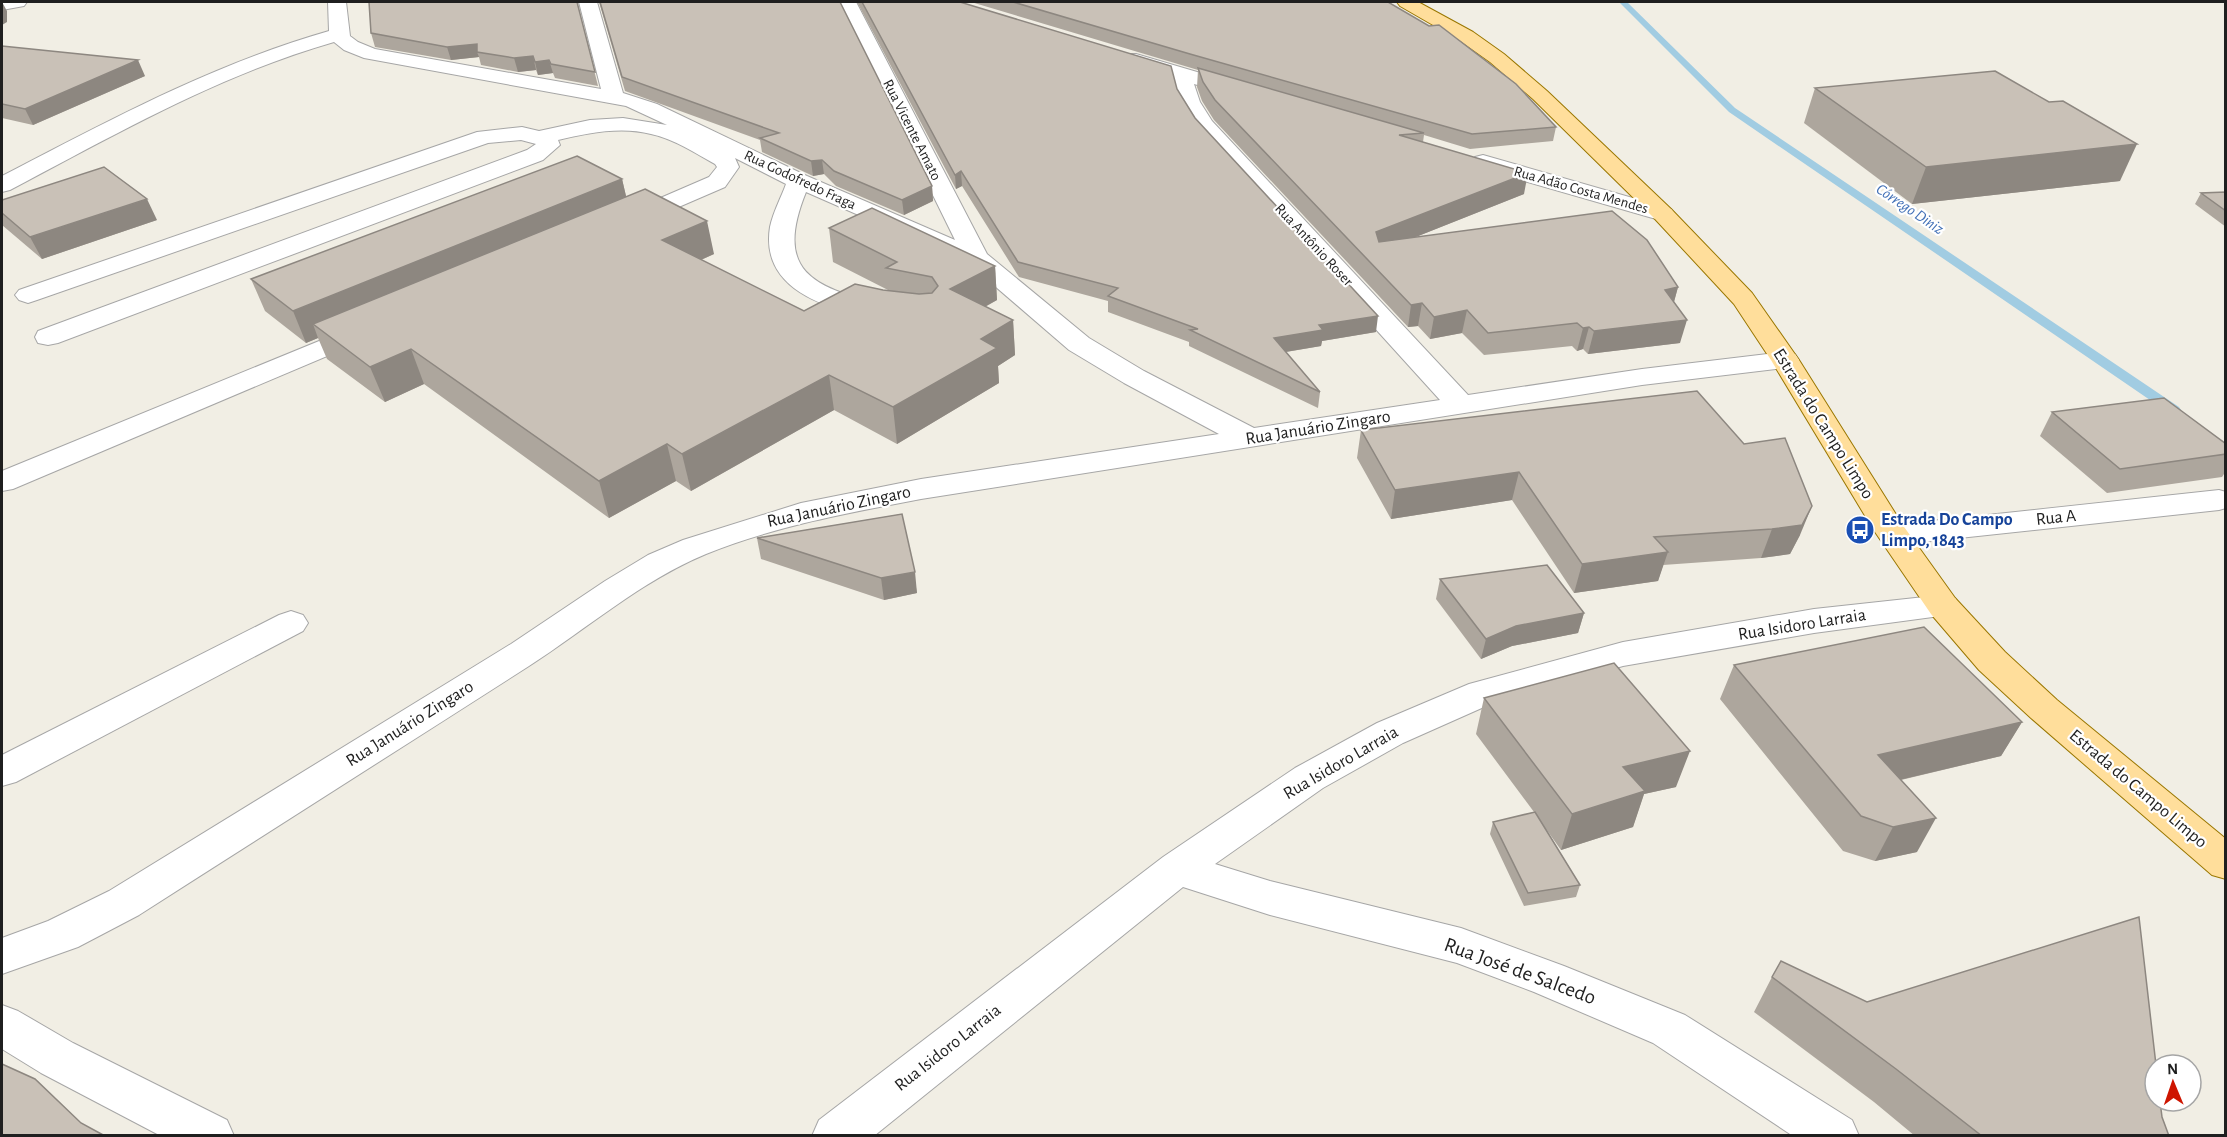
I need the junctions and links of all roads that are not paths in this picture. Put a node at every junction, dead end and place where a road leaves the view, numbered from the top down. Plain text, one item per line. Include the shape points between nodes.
1 (18, 2) edge
2 (337, 2) edge
3 (588, 2) edge
4 (847, 2) edge
5 (1406, 2) edge
6 (2, 5) edge
7 (340, 34) junction
8 (1114, 54) edge
9 (1182, 74) junction
10 (613, 96) junction
11 (1262, 98) edge
12 (542, 137) junction
13 (1468, 157) edge
14 (799, 182) junction
15 (2, 185) edge
16 (1663, 214) junction
17 (607, 229) edge
18 (977, 258) junction
19 (28, 295) dead end
20 (893, 314) edge
21 (387, 321) edge
22 (48, 337) dead end
23 (1785, 360) junction
24 (1462, 406) junction
25 (1250, 438) junction
26 (2, 482) edge
27 (2219, 500) dead end
28 (1894, 535) junction
29 (1943, 606) junction
30 (291, 623) dead end
31 (2, 772) edge
32 (2226, 862) edge
33 (1178, 869) junction
34 (2, 956) edge
35 (2, 1025) edge
36 (210, 1136) edge
37 (836, 1136) edge
38 (1835, 1136) edge

1 - 6 street
2 - 7 street
3 - 10 street
4 - 18 street, Rua Vicente Amato
5 - 16 main road, Estrada do Campo Limpo via 1497,58
7 - 10 street, Rua Godofredo Fraga via 343,42 371,54
7 - 15 street via 214,76
8 - 9 street
9 - 11 street
9 - 24 street, Rua Antônio Roser via 1184,92 1204,126
10 - 14 street, Rua Godofredo Fraga via 650,108
12 - 17 street via 592,126 656,128 725,160 729,167 717,182
12 - 19 street via 522,133 485,137
12 - 22 street via 549,145 535,155
13 - 16 street, Rua Adão Costa Mendes
14 - 18 street, Rua Godofredo Fraga
14 - 20 street via 782,231 784,263 797,280 821,296
16 - 23 main road, Estrada do Campo Limpo via 1743,299
18 - 25 street, Rua Godofredo Fraga via 1079,344
21 - 26 street
23 - 24 street, Rua Januário Zingaro via 1642,377
23 - 28 main road, Estrada do Campo Limpo
24 - 25 street, Rua Januário Zingaro
25 - 34 street, Rua Januário Zingaro via 882,496 801,513 694,547 617,589 523,653 124,903 63,934
27 - 28 street, Rua A
28 - 29 main road, Estrada do Campo Limpo
29 - 32 main road, Estrada do Campo Limpo via 1992,661 2044,710
29 - 33 street, Rua Isidoro Larraia via 1814,621 1623,654 1482,693 1390,733 1309,778
30 - 31 street
33 - 37 street, Rua Isidoro Larraia
33 - 38 street, Rua José de Salcedo via 1270,898 1461,946 1549,979 1669,1029
35 - 36 street via 57,1058

